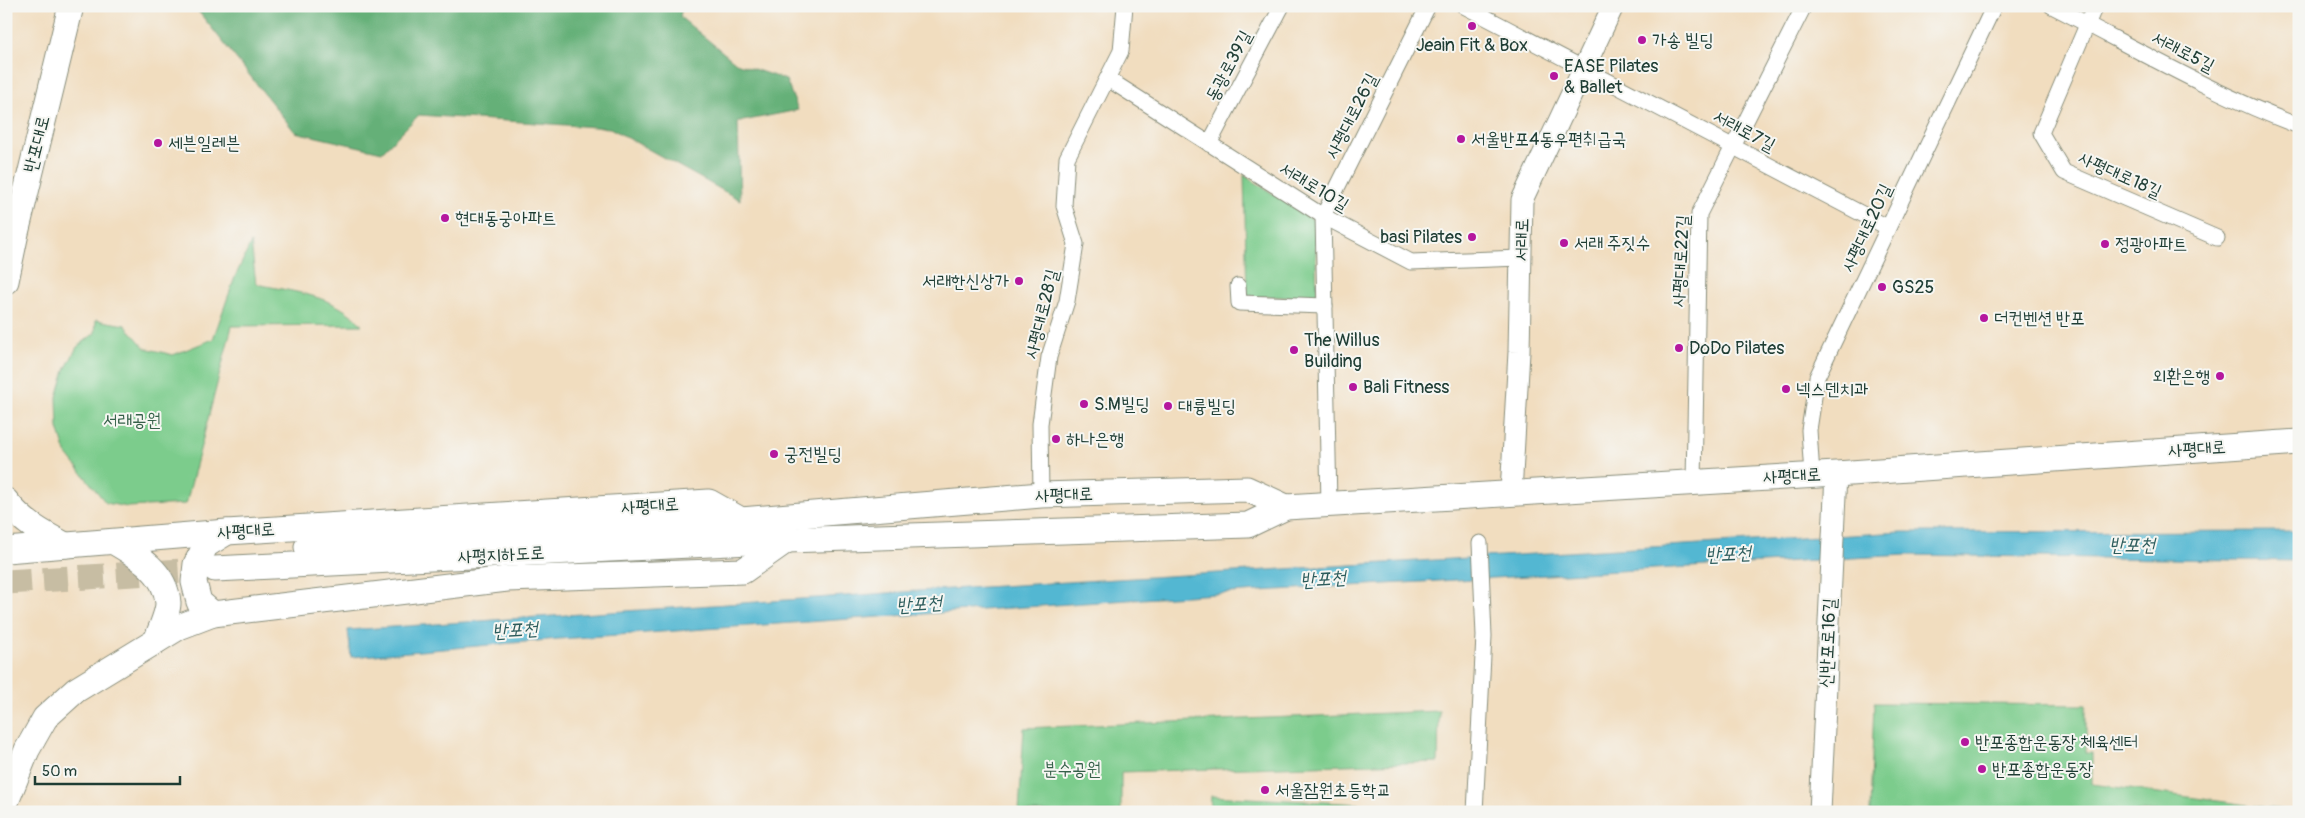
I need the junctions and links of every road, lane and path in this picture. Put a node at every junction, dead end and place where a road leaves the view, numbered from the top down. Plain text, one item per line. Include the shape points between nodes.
1 (70, 6) edge
2 (1125, 6) edge
3 (1282, 6) edge
4 (1428, 6) edge
5 (1464, 6) edge
6 (1613, 6) edge
7 (1804, 6) edge
8 (1994, 6) edge
9 (2052, 6) edge
10 (2095, 6) edge
11 (2087, 24) junction
12 (1583, 69) junction
13 (1108, 79) junction
14 (2299, 126) edge
15 (1209, 144) junction
16 (1733, 147) junction
17 (1322, 216) junction
18 (1887, 227) junction
19 (2217, 238) dead end
20 (1521, 258) junction
21 (6, 281) edge
22 (1238, 286) dead end
23 (1325, 306) junction
24 (2299, 442) edge
25 (1824, 474) junction
26 (1694, 482) junction
27 (1511, 493) junction
28 (1042, 495) junction
29 (6, 501) edge
30 (1329, 504) junction
31 (1286, 507) junction
32 (740, 520) junction
33 (227, 532) junction
34 (788, 540) junction
35 (114, 542) junction
36 (1480, 543) dead end
37 (65, 545) junction
38 (6, 550) edge
39 (213, 614) junction
40 (156, 641) junction
41 (6, 802) edge
42 (1475, 812) edge
43 (1820, 812) edge

1 - 21 main road, 반포대로
2 - 13 street, 사평대로28길 via 1121,51
3 - 15 street, 동광로39길
4 - 17 street, 사평대로26길
5 - 12 street, 서래로7길
6 - 12 street, 서래로
7 - 16 street, 사평대로22길
8 - 18 street, 사평대로20길
9 - 11 street, 서래로5길
10 - 11 street, 사평대로18길
11 - 14 street, 서래로5길 via 2268,115
11 - 19 street, 사평대로18길 via 2041,133 2064,172
12 - 16 street, 서래로7길
12 - 20 street, 서래로 via 1522,200
13 - 15 street, 서래로10길
13 - 28 street, 사평대로28길 via 1067,158 1064,206 1076,244 1067,301 1049,357 1040,424
15 - 17 street, 서래로10길
16 - 18 street, 서래로7길
16 - 26 street, 사평대로22길 via 1699,214
17 - 20 street, 서래로10길 via 1411,262
17 - 23 street, 사평대로26길
18 - 25 street, 사평대로20길 via 1817,377 1809,430
20 - 27 street, 서래로
22 - 23 street via 1239,304
23 - 30 street, 사평대로26길
24 - 25 main road, 사평대로
25 - 26 main road, 사평대로
25 - 43 street, 신반포로16길 via 1834,534
26 - 27 main road, 사평대로
27 - 30 main road, 사평대로
28 - 31 main road, 사평대로 via 1247,489
28 - 32 main road, 사평대로
29 - 37 main road via 31,527
30 - 31 main road, 사평대로
31 - 34 main road, 사평대로 via 1248,525
32 - 33 main road, 사평대로 via 709,502
32 - 34 main road, 사평지하도로 via 214,561
33 - 35 main road, 사평대로
33 - 39 main road via 206,545 196,564 194,582 199,602
34 - 39 main road via 743,570 507,579
35 - 37 main road, 사평대로
35 - 40 main road via 143,559 163,581 168,605
36 - 42 street via 1484,636
37 - 38 main road, 사평대로
39 - 40 main road via 179,627
40 - 41 main road via 76,690 45,718 26,750

